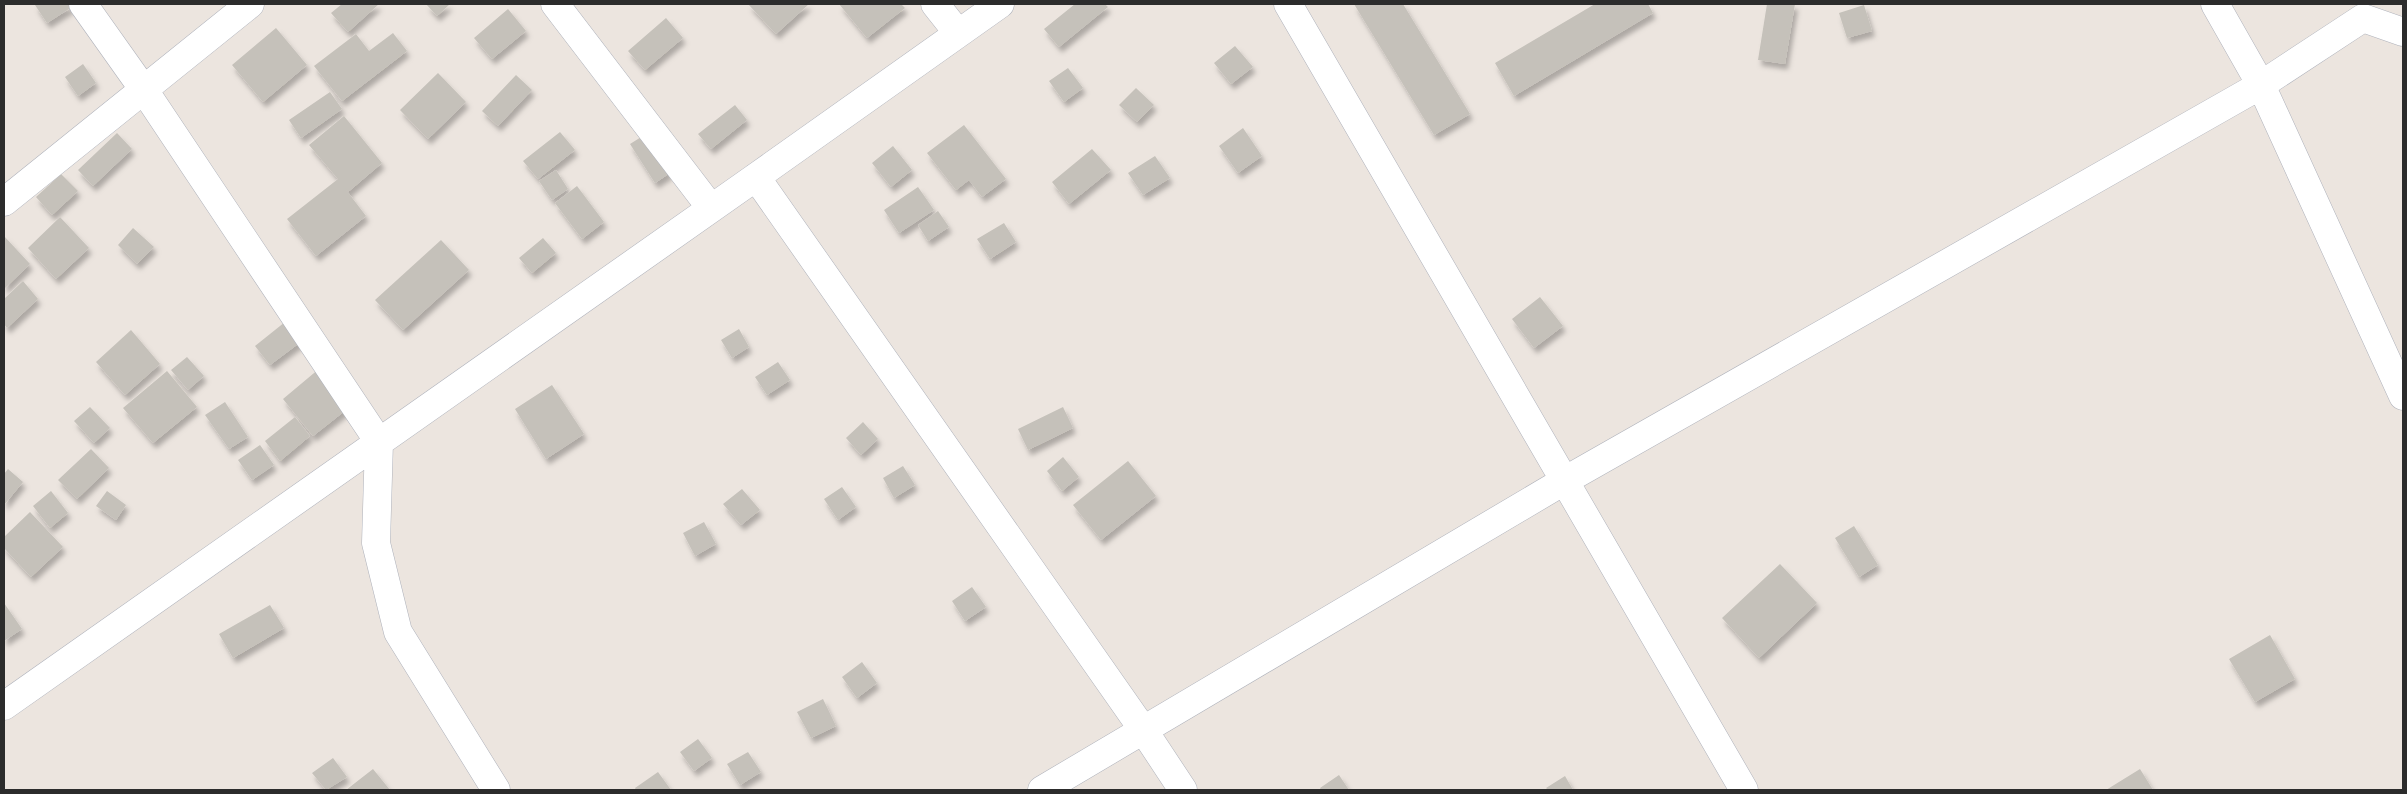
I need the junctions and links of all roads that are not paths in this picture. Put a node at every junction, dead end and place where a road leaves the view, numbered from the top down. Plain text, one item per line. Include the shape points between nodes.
1 (83, 4) edge
2 (250, 4) edge
3 (555, 4) edge
4 (935, 4) edge
5 (1000, 4) edge
6 (1288, 4) edge
7 (2215, 4) edge
8 (2365, 11) edge
9 (2403, 32) edge
10 (958, 33) junction
11 (2261, 85) junction
12 (144, 90) junction
13 (756, 178) junction
14 (4, 202) edge
15 (711, 208) junction
16 (2403, 396) edge
17 (379, 442) junction
18 (1564, 481) junction
19 (4, 706) edge
20 (1144, 731) junction
21 (496, 790) edge
22 (1042, 790) edge
23 (1183, 790) edge
24 (1744, 790) edge

1 - 12 street
2 - 12 street
3 - 15 street
4 - 10 street
5 - 10 street
6 - 18 street
7 - 11 street
8 - 9 street
8 - 11 street
10 - 13 street
11 - 16 street
11 - 18 street
12 - 14 street
12 - 17 street
13 - 15 street
13 - 20 street
15 - 17 street
17 - 19 street
17 - 21 street via 376,543 398,632
18 - 20 street
18 - 24 street
20 - 22 street
20 - 23 street

